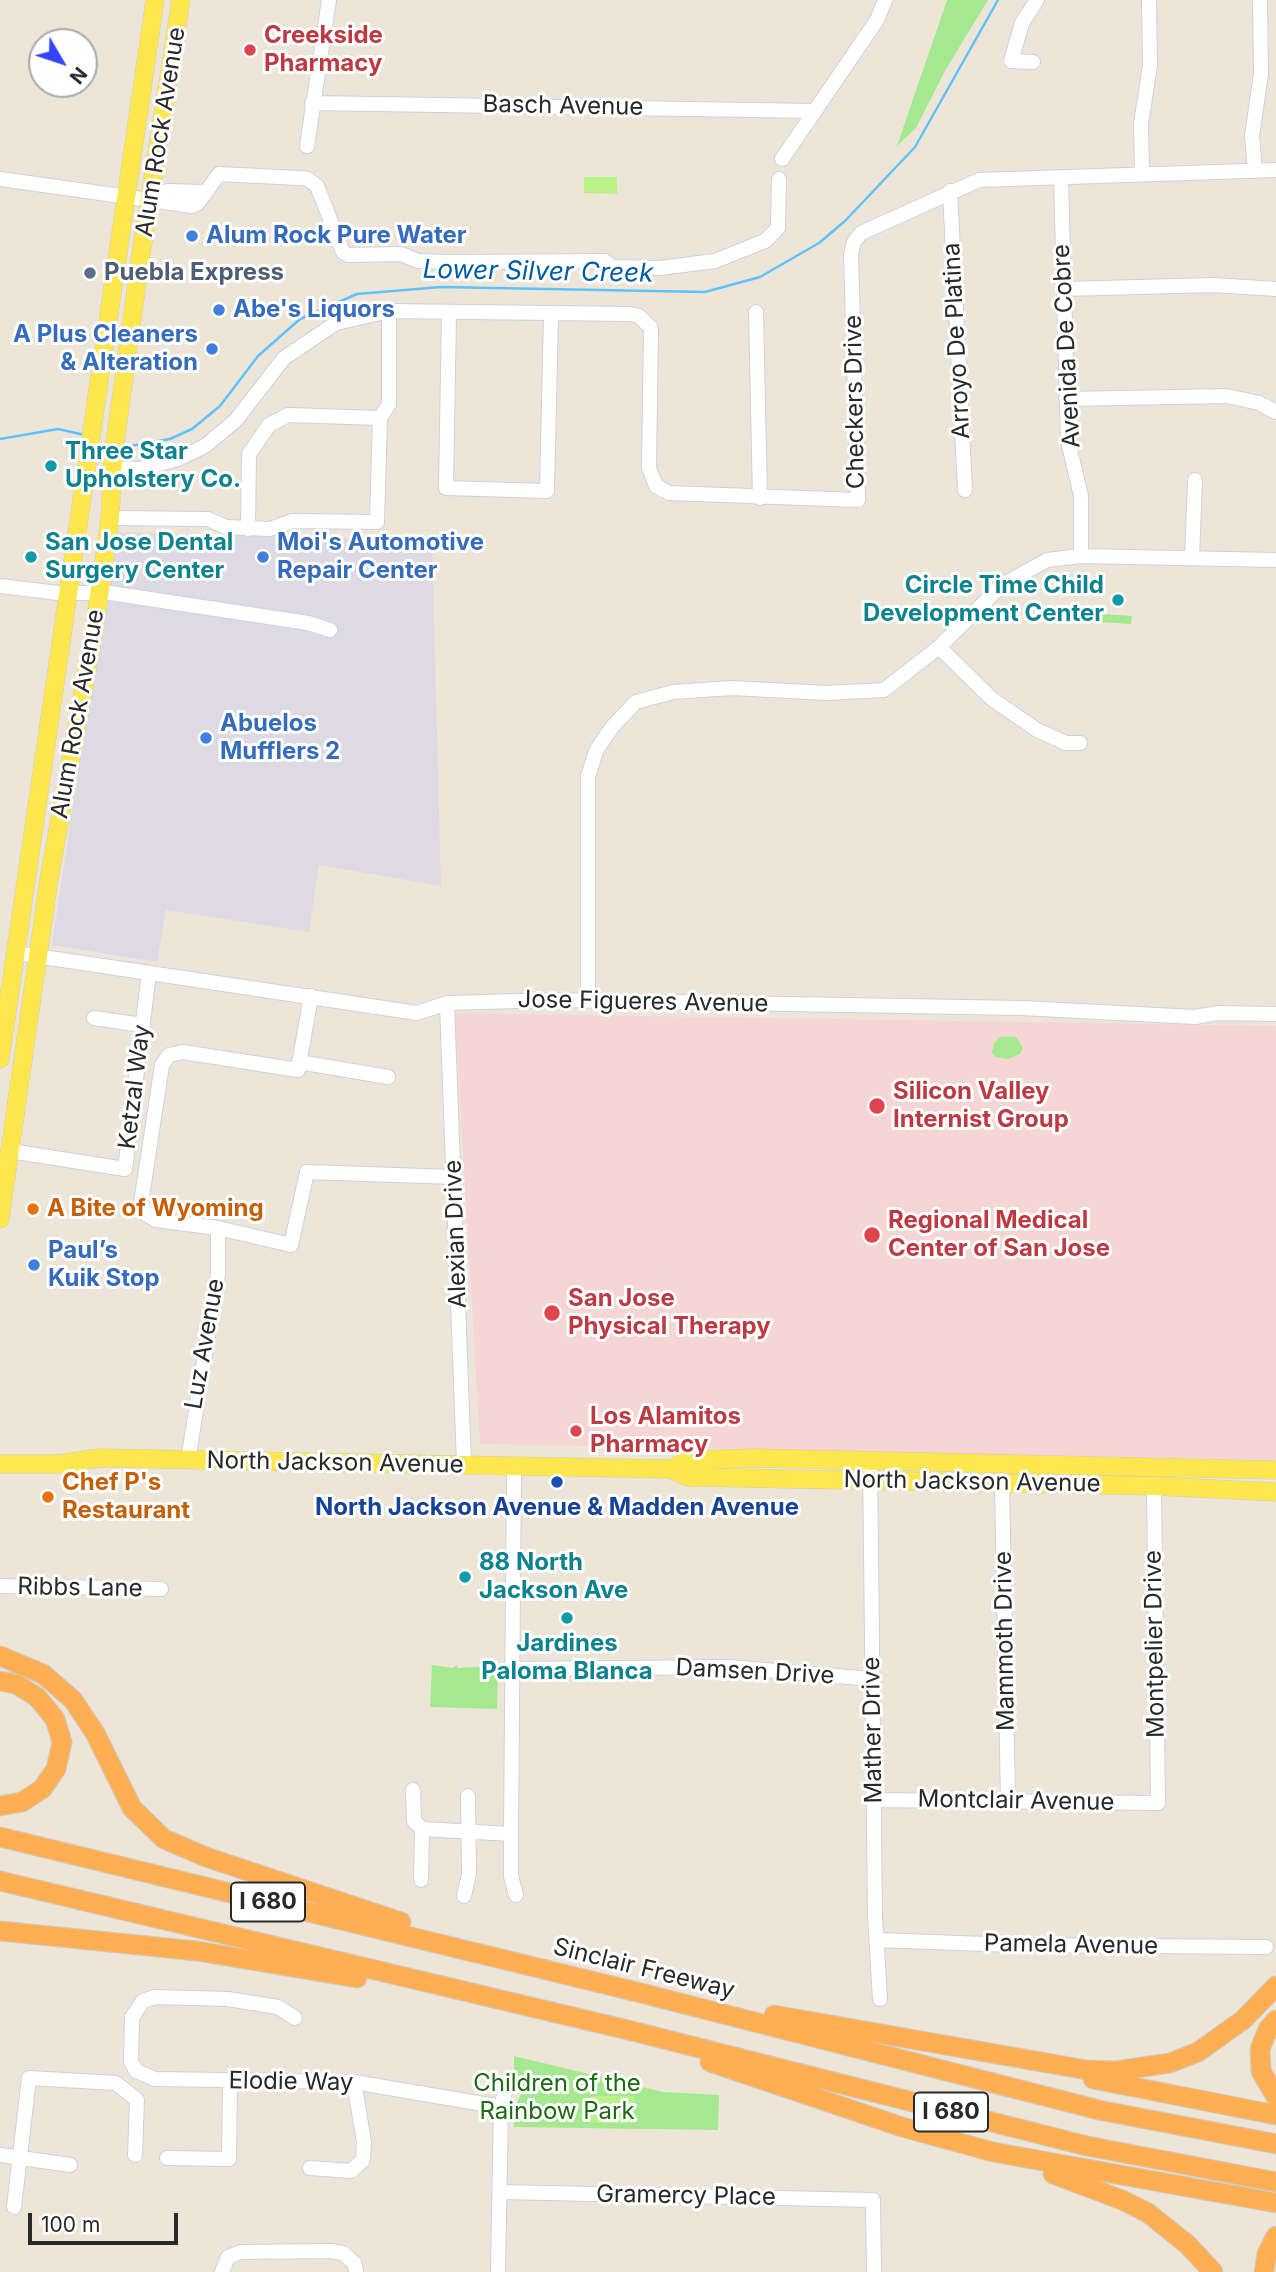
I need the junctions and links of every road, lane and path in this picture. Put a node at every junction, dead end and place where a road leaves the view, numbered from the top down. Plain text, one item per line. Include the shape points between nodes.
1 (155, 0) edge
2 (181, 0) edge
3 (329, 0) edge
4 (885, 0) edge
5 (1037, 0) edge
6 (1149, 0) edge
7 (1259, 0) edge
8 (1033, 62) dead end
9 (312, 103) junction
10 (814, 111) junction
11 (307, 146) dead end
12 (782, 159) dead end
13 (1276, 170) edge
14 (1255, 171) junction
15 (1142, 174) junction
16 (1061, 178) junction
17 (779, 179) dead end
18 (0, 180) edge
19 (950, 191) junction
20 (128, 197) junction
21 (149, 198) junction
22 (1064, 289) junction
23 (1276, 289) edge
24 (389, 311) junction
25 (756, 312) dead end
26 (449, 313) junction
27 (551, 314) junction
28 (1066, 399) junction
29 (1276, 412) edge
30 (380, 418) junction
31 (113, 463) junction
32 (1195, 480) dead end
33 (965, 490) dead end
34 (760, 498) junction
35 (110, 518) junction
36 (248, 528) junction
37 (1081, 556) junction
38 (1192, 558) junction
39 (1276, 560) edge
40 (0, 586) edge
41 (68, 593) junction
42 (99, 593) junction
43 (330, 630) dead end
44 (939, 647) junction
45 (1080, 743) dead end
46 (16, 953) junction
47 (38, 957) junction
48 (149, 973) junction
49 (311, 996) junction
50 (589, 1001) junction
51 (447, 1003) junction
52 (1276, 1014) edge
53 (94, 1018) dead end
54 (142, 1025) junction
55 (0, 1059) edge
56 (299, 1062) junction
57 (388, 1077) dead end
58 (10, 1151) junction
59 (454, 1177) junction
60 (0, 1219) edge
61 (218, 1228) junction
62 (188, 1460) junction
63 (870, 1460) junction
64 (0, 1464) edge
65 (464, 1465) junction
66 (514, 1466) junction
67 (1162, 1467) junction
68 (670, 1469) junction
69 (1276, 1471) edge
70 (870, 1480) junction
71 (1002, 1483) junction
72 (1125, 1485) junction
73 (1154, 1486) junction
74 (1276, 1492) edge
75 (0, 1586) edge
76 (161, 1589) dead end
77 (0, 1656) edge
78 (511, 1669) junction
79 (872, 1679) junction
80 (0, 1682) edge
81 (413, 1790) dead end
82 (468, 1796) dead end
83 (874, 1800) junction
84 (1008, 1800) junction
85 (1158, 1802) joint
86 (0, 1806) edge
87 (422, 1829) junction
88 (467, 1833) junction
89 (510, 1834) junction
90 (0, 1837) edge
91 (421, 1880) dead end
92 (5, 1884) edge
93 (516, 1895) dead end
94 (464, 1896) dead end
95 (0, 1931) edge
96 (877, 1940) junction
97 (1266, 1947) dead end
98 (535, 1967) junction
99 (1276, 1986) edge
100 (641, 1993) junction
101 (880, 1999) dead end
102 (506, 2002) junction
103 (295, 2018) dead end
104 (1276, 2020) edge
105 (628, 2030) junction
106 (1045, 2062) junction
107 (230, 2081) junction
108 (354, 2082) junction
109 (506, 2088) dead end
110 (1276, 2097) edge
111 (501, 2107) junction
112 (1276, 2115) edge
113 (1276, 2144) edge
114 (993, 2152) junction
115 (0, 2155) edge
116 (135, 2155) dead end
117 (18, 2157) junction
118 (167, 2158) dead end
119 (70, 2165) dead end
120 (310, 2168) dead end
121 (1276, 2182) edge
122 (500, 2192) junction
123 (1276, 2203) edge
124 (14, 2207) dead end
125 (1276, 2236) edge
126 (222, 2272) edge
127 (356, 2272) edge
128 (498, 2272) edge
129 (874, 2272) edge
130 (1213, 2272) edge
131 (1264, 2272) edge

1 - 20 main road, Alum Rock Avenue
2 - 21 main road, Alum Rock Avenue
3 - 9 street
4 - 10 street via 877,20
5 - 8 street via 1018,32 1011,61
6 - 15 street via 1150,65 1141,124
7 - 14 street via 1261,74 1252,136
9 - 10 street, Basch Avenue
9 - 11 street
10 - 12 street
13 - 14 street, Checkers Drive
14 - 15 street, Checkers Drive
15 - 16 street, Checkers Drive
16 - 19 street, Checkers Drive via 979,180
16 - 22 street, Avenida De Cobre
17 - 21 street via 778,228 765,241 715,261 660,268 613,267 605,261 450,262 418,261 401,254 348,255 317,186 308,179 219,174 203,192 167,191
18 - 20 street
19 - 33 street, Arroyo De Platina
19 - 34 street, Checkers Drive via 861,233 854,242 858,500
20 - 21 street
20 - 41 main road, Alum Rock Avenue
21 - 31 main road, Alum Rock Avenue
22 - 23 street via 1214,285
22 - 28 street, Avenida De Cobre
24 - 26 street, Checkers Drive
24 - 30 street via 389,404
24 - 31 street, Checkers Drive via 336,323 284,358 236,420 205,446 140,469
25 - 34 street
26 - 27 street, Checkers Drive
26 - 27 street via 446,488 547,491
27 - 34 street, Checkers Drive via 630,314 646,321 652,339 649,468 656,486 669,493
28 - 29 street via 1227,396
28 - 37 street, Avenida De Cobre via 1068,441 1081,496
30 - 36 street via 288,415 269,425 249,454
30 - 36 street via 377,522 292,521 270,529
31 - 35 main road, Alum Rock Avenue
32 - 38 street
35 - 36 street via 208,519 226,527
35 - 42 main road, Alum Rock Avenue
37 - 38 street
37 - 44 street via 1047,560 1002,585
38 - 39 street
40 - 41 street
41 - 42 street
41 - 46 main road, Alum Rock Avenue
42 - 43 street via 308,622
42 - 47 main road, Alum Rock Avenue
44 - 45 street via 992,699 1037,730 1066,743
44 - 50 street via 884,690 827,693 732,688 674,692 636,702 597,750 589,776
46 - 47 street, Jose Figueres Avenue
46 - 55 main road, Alum Rock Avenue
47 - 48 street, Jose Figueres Avenue
47 - 58 main road, Alum Rock Avenue
48 - 49 street, Jose Figueres Avenue
48 - 54 street, Ketzal Way
49 - 51 street, Jose Figueres Avenue via 416,1013
49 - 56 street
50 - 51 street, Jose Figueres Avenue
50 - 52 street, Jose Figueres Avenue via 1022,1008 1195,1017
51 - 59 street, Alexian Drive
53 - 54 street
54 - 58 street, Ketzal Way via 125,1169
56 - 57 street
56 - 61 street via 298,1070 183,1052 169,1055 162,1065 141,1203 146,1214 156,1220
58 - 60 main road, Alum Rock Avenue
59 - 61 street via 307,1172 292,1245
59 - 65 street, Alexian Drive
61 - 62 street, Luz Avenue via 218,1274
62 - 64 main road, North Jackson Avenue via 99,1458 60,1464
62 - 65 main road, North Jackson Avenue
63 - 67 main road, North Jackson Avenue
63 - 68 main road, North Jackson Avenue via 689,1460
63 - 70 street, Mather Drive
65 - 66 main road, North Jackson Avenue
66 - 68 main road, North Jackson Avenue
66 - 78 street
67 - 69 main road, North Jackson Avenue
67 - 72 main road via 1154,1476
68 - 70 main road, North Jackson Avenue via 688,1477
70 - 71 main road, North Jackson Avenue
70 - 79 street, Mather Drive
71 - 72 main road, North Jackson Avenue
71 - 84 street, Mammoth Drive
72 - 73 main road, North Jackson Avenue
73 - 74 main road, North Jackson Avenue
73 - 85 street, Montpelier Drive
75 - 76 street, Ribbs Lane
77 - 98 highway via 43,1674 73,1700 132,1808 164,1839
78 - 79 street, Damsen Drive via 729,1667
78 - 89 street
79 - 83 street, Mather Drive
80 - 86 highway via 16,1684 37,1696 55,1718 62,1742 56,1769 42,1789 22,1802
81 - 87 street via 414,1821
82 - 88 street
83 - 84 street, Montclair Avenue
83 - 96 street, Mather Drive
84 - 85 street, Montclair Avenue
87 - 88 street
87 - 91 street
88 - 89 street
88 - 94 street via 469,1874
89 - 93 street
90 - 98 highway, Sinclair Freeway / I 680
92 - 102 highway, I 680
95 - 102 highway via 197,1951
96 - 97 street, Pamela Avenue
96 - 101 street, Mather Drive
98 - 100 highway, Sinclair Freeway / I 680
99 - 106 highway via 1222,2036 1170,2063 1116,2071
100 - 106 highway
100 - 113 highway, Sinclair Freeway / I 680 via 1099,2110
102 - 105 highway, I 680
103 - 107 street, Elodie Way via 278,2007 228,1999 156,1997 143,2001 132,2017 131,2062 136,2071 144,2077
104 - 110 highway via 1260,2049 1261,2071
105 - 114 highway via 747,2076
105 - 121 highway, I 680 via 1087,2146
106 - 112 highway via 1095,2080
107 - 108 street, Elodie Way
107 - 118 street via 229,2159
108 - 111 street, Elodie Way
108 - 120 street via 363,2160 351,2171
109 - 111 street
111 - 122 street
114 - 123 highway
114 - 130 highway via 1148,2213
115 - 117 street
116 - 117 street via 138,2101 116,2083 29,2078
117 - 119 street
117 - 124 street
122 - 128 street
122 - 129 street, Gramercy Place via 873,2200
125 - 131 highway
126 - 127 street via 228,2257 241,2252 318,2251 343,2253 355,2264

